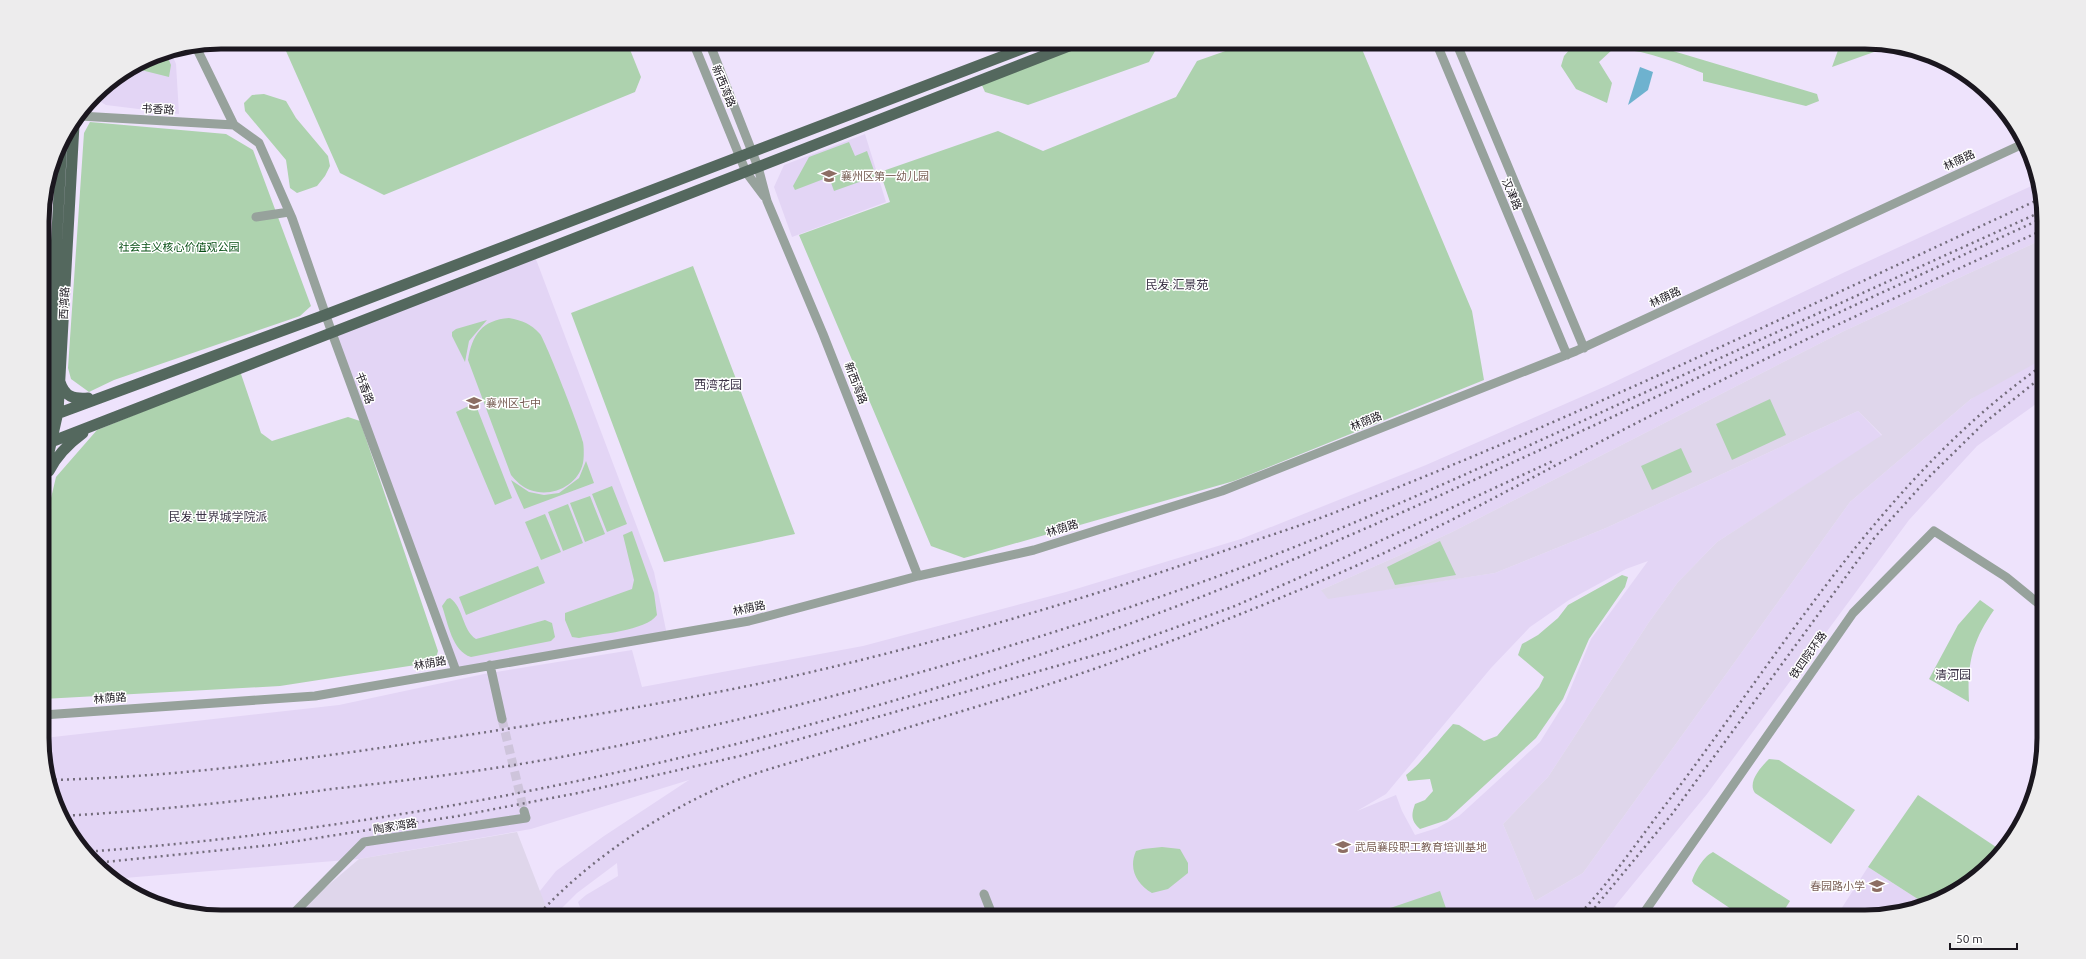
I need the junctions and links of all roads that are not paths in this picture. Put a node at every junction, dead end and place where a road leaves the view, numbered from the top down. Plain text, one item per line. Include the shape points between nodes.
1 (696, 49) edge
2 (712, 49) edge
3 (1022, 49) edge
4 (1061, 49) edge
5 (1439, 49) edge
6 (1459, 49) edge
7 (198, 50) edge
8 (85, 116) edge
9 (234, 125) junction
10 (73, 133) edge
11 (2019, 146) edge
12 (753, 152) junction
13 (61, 156) edge
14 (740, 157) junction
15 (758, 167) junction
16 (746, 172) junction
17 (767, 201) junction
18 (289, 212) junction
19 (256, 217) dead end
20 (326, 315) junction
21 (332, 333) junction
22 (1584, 348) junction
23 (1567, 355) junction
24 (55, 382) junction
25 (49, 389) edge
26 (98, 398) junction
27 (49, 404) edge
28 (58, 412) junction
29 (49, 416) edge
30 (92, 426) junction
31 (49, 434) edge
32 (49, 440) edge
33 (49, 471) edge
34 (918, 576) junction
35 (2037, 602) edge
36 (490, 665) junction
37 (456, 671) junction
38 (49, 715) edge
39 (502, 719) tunnel mouth
40 (524, 811) dead end
41 (984, 894) dead end
42 (297, 910) edge
43 (990, 910) edge
44 (1646, 910) edge

1 - 14 street, 新西湾路
2 - 12 street, 新西湾路
3 - 12 main road
4 - 15 main road
5 - 23 street, 汉津路
6 - 22 street, 汉津路
7 - 9 street, 书香路
8 - 9 street, 书香路
9 - 18 street, 书香路 via 259,143
10 - 24 main road, 西湾路
11 - 22 street, 林荫路
12 - 14 main road
12 - 15 street, 新西湾路
13 - 24 main road, 西湾路
14 - 16 street, 新西湾路
14 - 20 main road
15 - 16 main road
15 - 17 street, 新西湾路
16 - 17 street, 新西湾路
16 - 21 main road
17 - 34 street, 新西湾路 via 823,334
18 - 19 street
18 - 20 street, 书香路
20 - 21 street, 书香路
20 - 26 main road
21 - 30 main road
21 - 37 street, 书香路
22 - 23 street, 林荫路
23 - 34 street, 林荫路 via 1222,491 1034,550
24 - 25 main road
24 - 26 main road via 74,399
24 - 27 main road, 西湾路
24 - 28 main road, 西湾路
26 - 28 main road
28 - 29 main road
28 - 31 main road, 西湾路
30 - 32 main road
30 - 33 main road via 64,448
34 - 36 street, 林荫路 via 749,621
35 - 44 street, 铁四院环路 via 2006,577 1934,531 1853,612
36 - 37 street, 林荫路
36 - 39 street
37 - 38 street, 林荫路 via 315,696
40 - 42 street, 陶家湾路 via 526,818 364,842
41 - 43 street

